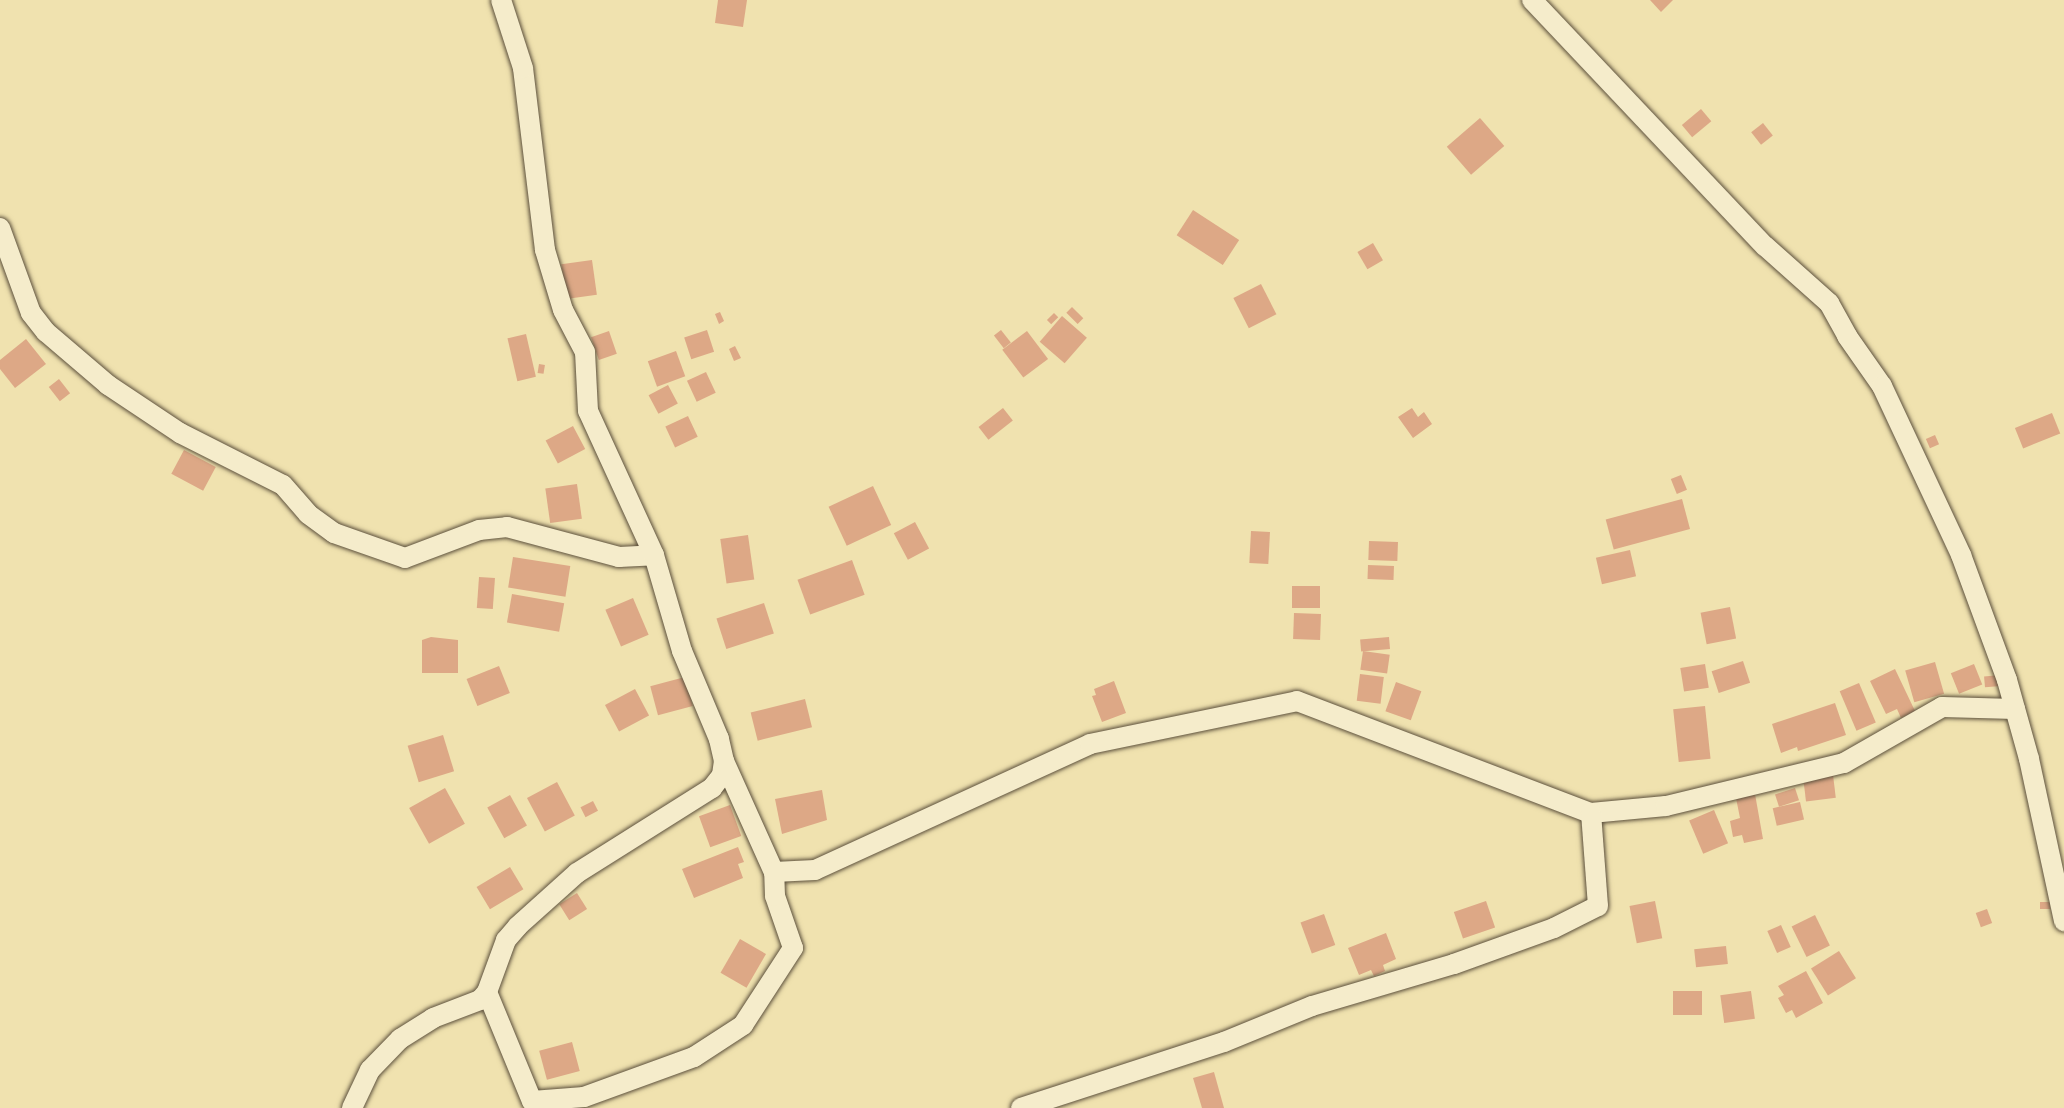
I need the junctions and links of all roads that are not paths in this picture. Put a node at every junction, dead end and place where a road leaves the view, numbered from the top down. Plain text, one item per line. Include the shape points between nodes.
1 (501, 0) edge
2 (1532, 0) edge
3 (0, 228) edge
4 (654, 555) junction
5 (2015, 709) junction
6 (724, 761) junction
7 (1591, 813) junction
8 (774, 872) junction
9 (2064, 921) edge
10 (487, 992) junction
11 (352, 1108) edge
12 (1021, 1108) edge

1 - 4 street via 523,68 545,250 563,310 585,352 588,411
2 - 5 street via 1765,246 1830,303 1847,336 1882,386 1961,555
3 - 4 street via 31,313 46,332 108,385 180,433 283,485 308,514 334,532 405,558 479,530 507,527 619,557
4 - 6 street via 682,651 719,739
5 - 7 street via 1942,707 1844,764 1666,806
5 - 9 street
6 - 8 street
6 - 10 street via 722,776 712,788 577,873 518,926 506,940
7 - 8 street via 1297,701 1090,744 815,870
7 - 12 street via 1598,906 1554,928 1454,964 1312,1006 1224,1042
8 - 10 street via 775,896 793,948 742,1024 694,1057 584,1097 532,1101
10 - 11 street via 480,1000 433,1018 400,1039 370,1070

